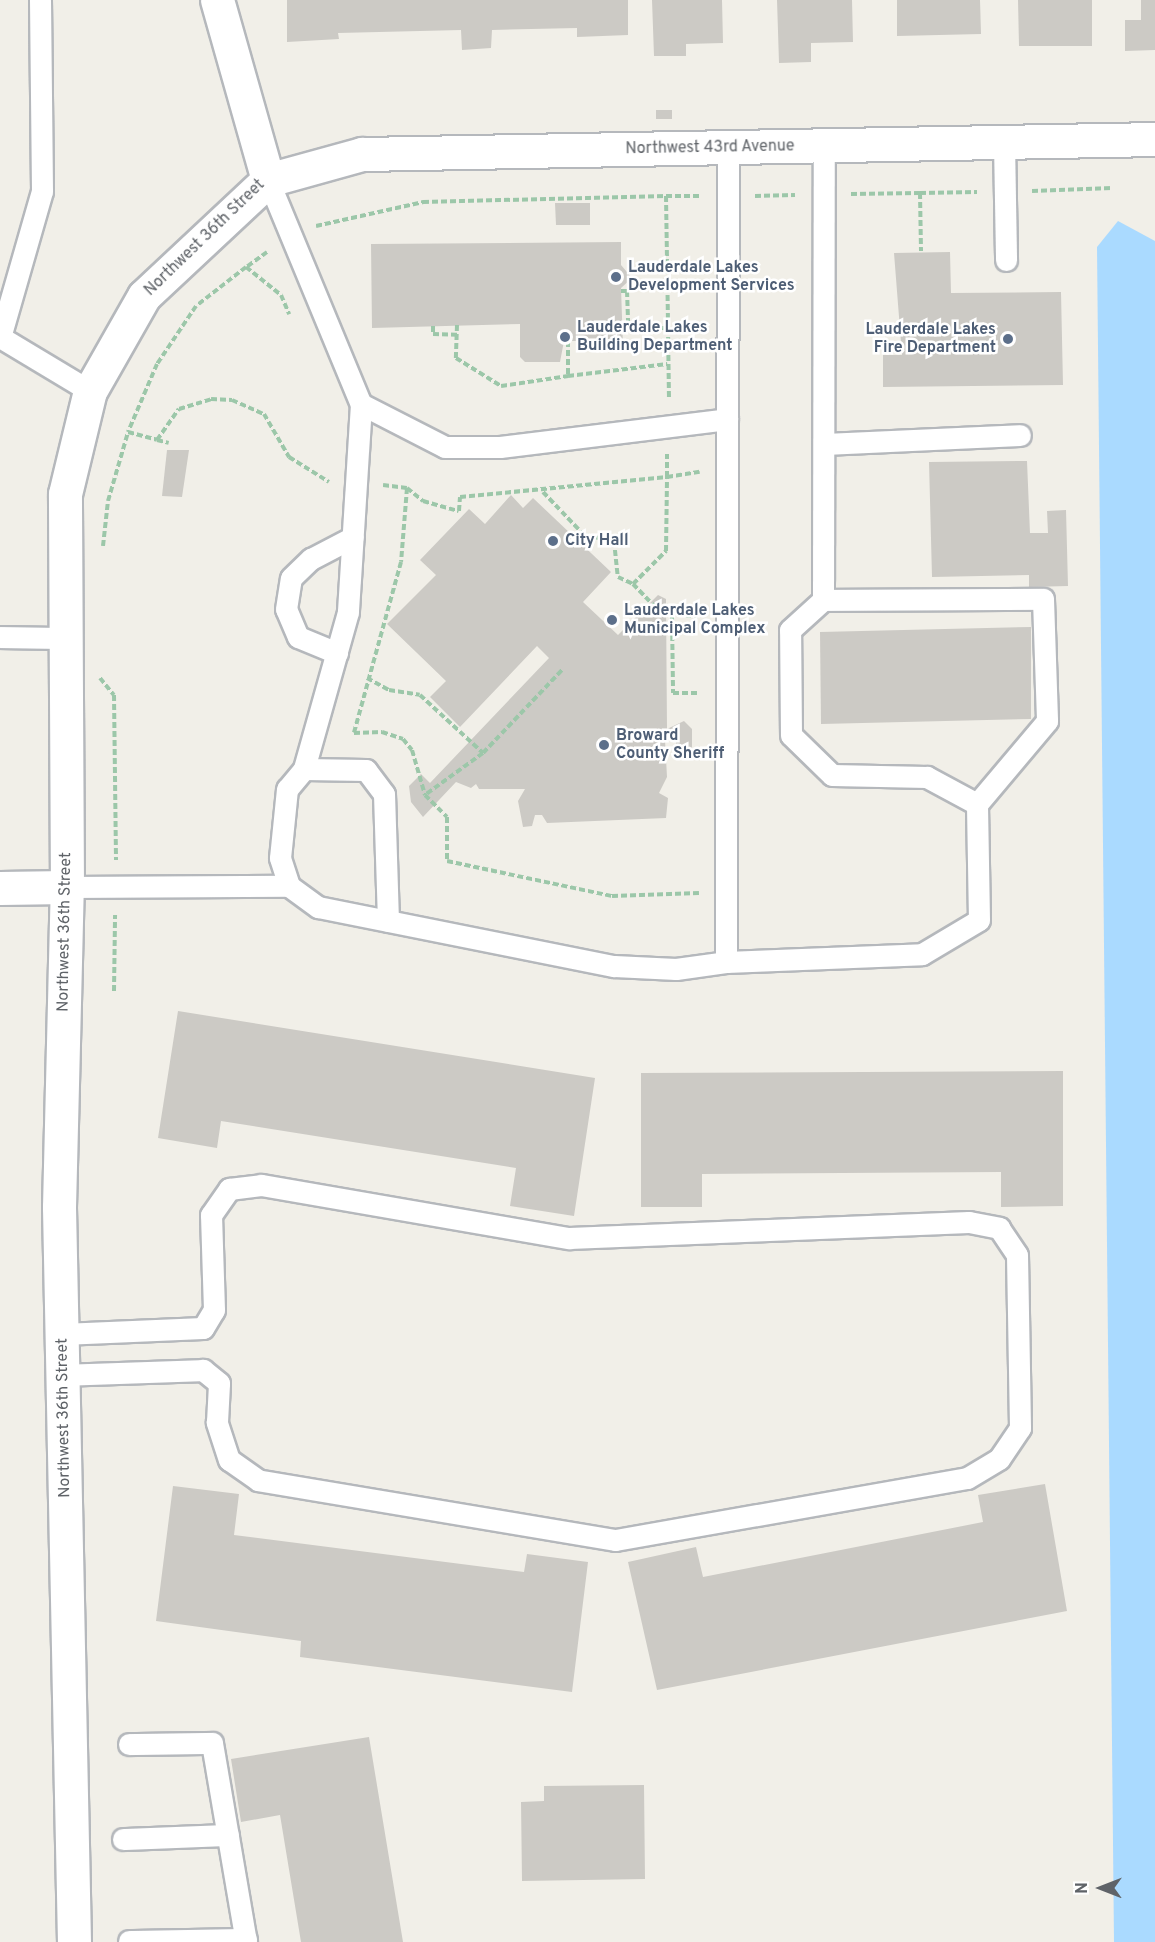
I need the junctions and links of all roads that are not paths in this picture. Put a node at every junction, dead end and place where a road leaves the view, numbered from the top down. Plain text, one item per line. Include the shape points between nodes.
1 (40, 0) edge
2 (217, 0) edge
3 (1155, 139) edge
4 (1004, 142) junction
5 (824, 145) junction
6 (728, 148) junction
7 (268, 180) junction
8 (1006, 260) dead end
9 (0, 337) edge
10 (90, 391) junction
11 (361, 404) junction
12 (727, 419) junction
13 (1020, 435) dead end
14 (824, 444) junction
15 (353, 537) junction
16 (823, 600) junction
17 (0, 637) edge
18 (66, 639) junction
19 (336, 653) junction
20 (304, 769) junction
21 (977, 804) junction
22 (289, 886) junction
23 (67, 887) junction
24 (0, 888) edge
25 (388, 921) junction
26 (726, 962) junction
27 (62, 1334) junction
28 (63, 1375) junction
29 (129, 1744) dead end
30 (228, 1835) junction
31 (123, 1839) dead end
32 (246, 1940) edge
33 (129, 1941) edge
34 (74, 1942) edge

1 - 9 lane via 42,191
2 - 7 street, Northwest 36th Street
3 - 4 street, Northwest 43rd Avenue
4 - 5 street, Northwest 43rd Avenue
4 - 8 lane
5 - 6 street, Northwest 43rd Avenue
5 - 14 lane
6 - 7 street, Northwest 43rd Avenue via 362,154
6 - 12 lane
7 - 10 street, Northwest 36th Street via 144,296
7 - 11 lane
9 - 10 lane
10 - 18 street, Northwest 36th Street via 65,494
11 - 12 lane via 445,447 500,447
11 - 15 lane
12 - 26 lane
13 - 14 lane
14 - 16 lane
15 - 19 lane via 348,612
15 - 19 lane via 311,558 291,578 286,609 298,637
16 - 21 lane via 790,630 791,735 832,775 927,777
16 - 21 lane via 1043,599 1047,721
17 - 18 lane
18 - 23 street, Northwest 36th Street
19 - 20 lane
20 - 22 lane via 287,789 280,858
20 - 25 lane via 366,770 384,794
21 - 26 lane via 979,920 922,954
22 - 23 lane
22 - 25 lane via 318,907
23 - 24 street
23 - 27 street, Northwest 36th Street
25 - 26 lane via 614,966 676,969
27 - 28 street, Northwest 36th Street
27 - 28 lane via 203,1328 214,1310 212,1215 229,1189 261,1185 569,1238 969,1222 999,1228 1017,1255 1020,1428 999,1459 968,1478 615,1540 258,1479 228,1460 217,1422 219,1383 203,1370
28 - 34 street, Northwest 36th Street
29 - 30 lane via 212,1743
30 - 31 lane
30 - 32 lane
32 - 33 lane

